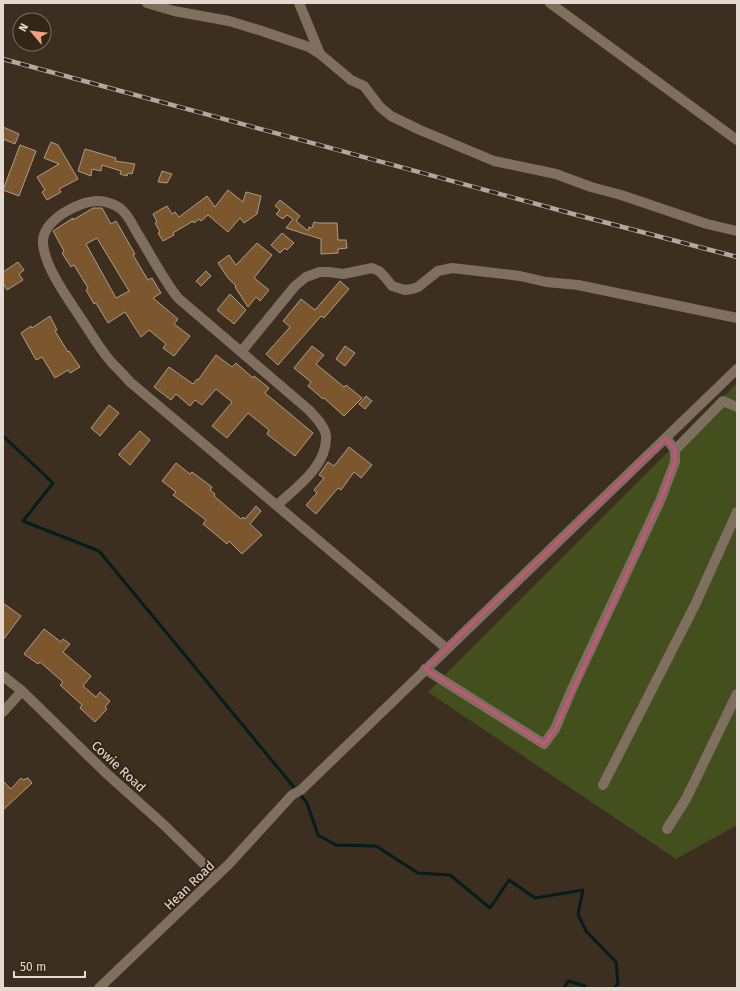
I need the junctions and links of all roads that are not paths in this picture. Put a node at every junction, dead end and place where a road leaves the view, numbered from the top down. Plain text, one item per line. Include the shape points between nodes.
1 (147, 3) edge
2 (299, 3) edge
3 (550, 3) edge
4 (320, 54) junction
5 (737, 140) edge
6 (737, 231) edge
7 (737, 318) edge
8 (241, 352) junction
9 (737, 369) edge
10 (737, 407) edge
11 (666, 438) junction
12 (675, 450) junction
13 (277, 505) junction
14 (737, 512) edge
15 (446, 648) junction
16 (425, 669) junction
17 (3, 676) edge
18 (22, 691) junction
19 (737, 694) edge
20 (3, 712) edge
21 (603, 785) dead end
22 (667, 829) dead end
23 (216, 876) junction
24 (98, 988) edge

1 - 4 street via 174,11 229,21 309,47
2 - 4 street
3 - 5 street
4 - 6 street via 351,80 364,86 380,107 391,116 494,161 556,174 707,224
7 - 8 street via 578,285 452,268 438,271 418,287 405,290 392,286 379,271 372,268 343,274 320,272 306,277 295,286
8 - 13 street via 309,410 326,435 319,463 307,478
8 - 13 street via 178,298 122,210 112,204 89,202 66,212 50,223 44,234 46,257 62,289 113,364 130,382
9 - 11 street, Hean Road
10 - 12 street via 723,401
11 - 12 street
11 - 15 street, Hean Road
12 - 16 street via 675,462 650,524 555,729 544,744
13 - 15 street
14 - 21 street via 695,605
15 - 16 street, Hean Road
16 - 23 street, Hean Road via 297,792
17 - 18 street, Cowie Road
18 - 20 street
18 - 23 street, Cowie Road
19 - 22 street via 686,799
23 - 24 street, Hean Road

